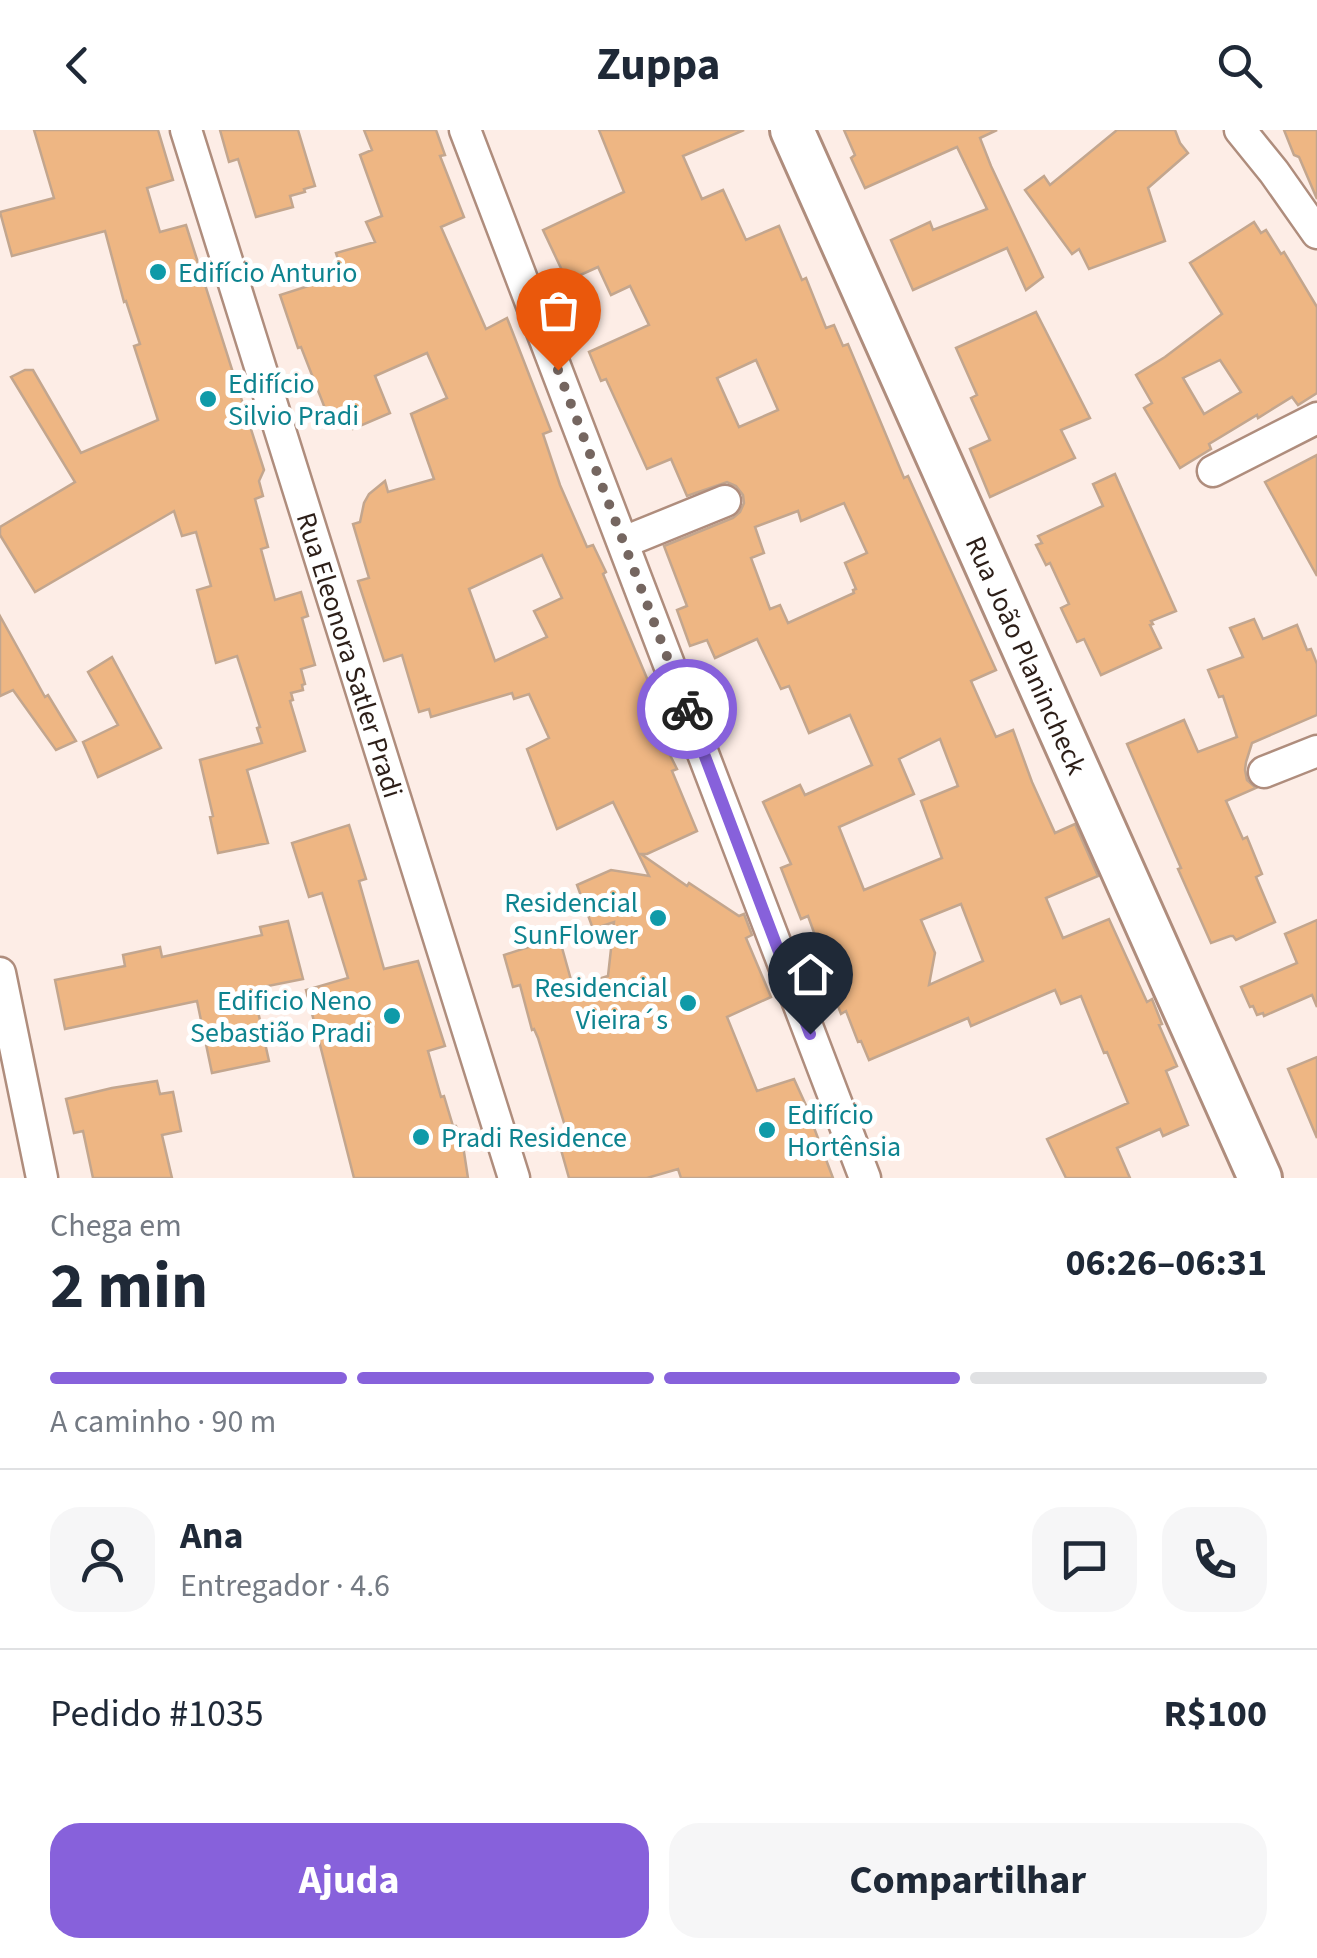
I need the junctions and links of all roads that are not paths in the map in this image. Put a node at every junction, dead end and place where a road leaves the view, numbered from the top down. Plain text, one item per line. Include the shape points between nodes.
1 (186, 130) edge
2 (465, 130) edge
3 (792, 130) edge
4 (1240, 130) edge
5 (1317, 234) edge
6 (1317, 418) edge
7 (1213, 471) dead end
8 (726, 500) dead end
9 (624, 542) junction
10 (1317, 751) edge
11 (1264, 772) dead end
12 (0, 973) edge
13 (42, 1178) edge
14 (514, 1178) edge
15 (865, 1178) edge
16 (1260, 1178) edge

1 - 14 street, Rua Eleonora Satler Pradi
2 - 9 street
3 - 16 main road, Rua João Planincheck
4 - 5 street
6 - 7 street
8 - 9 street
9 - 15 street
10 - 11 street
12 - 13 street

